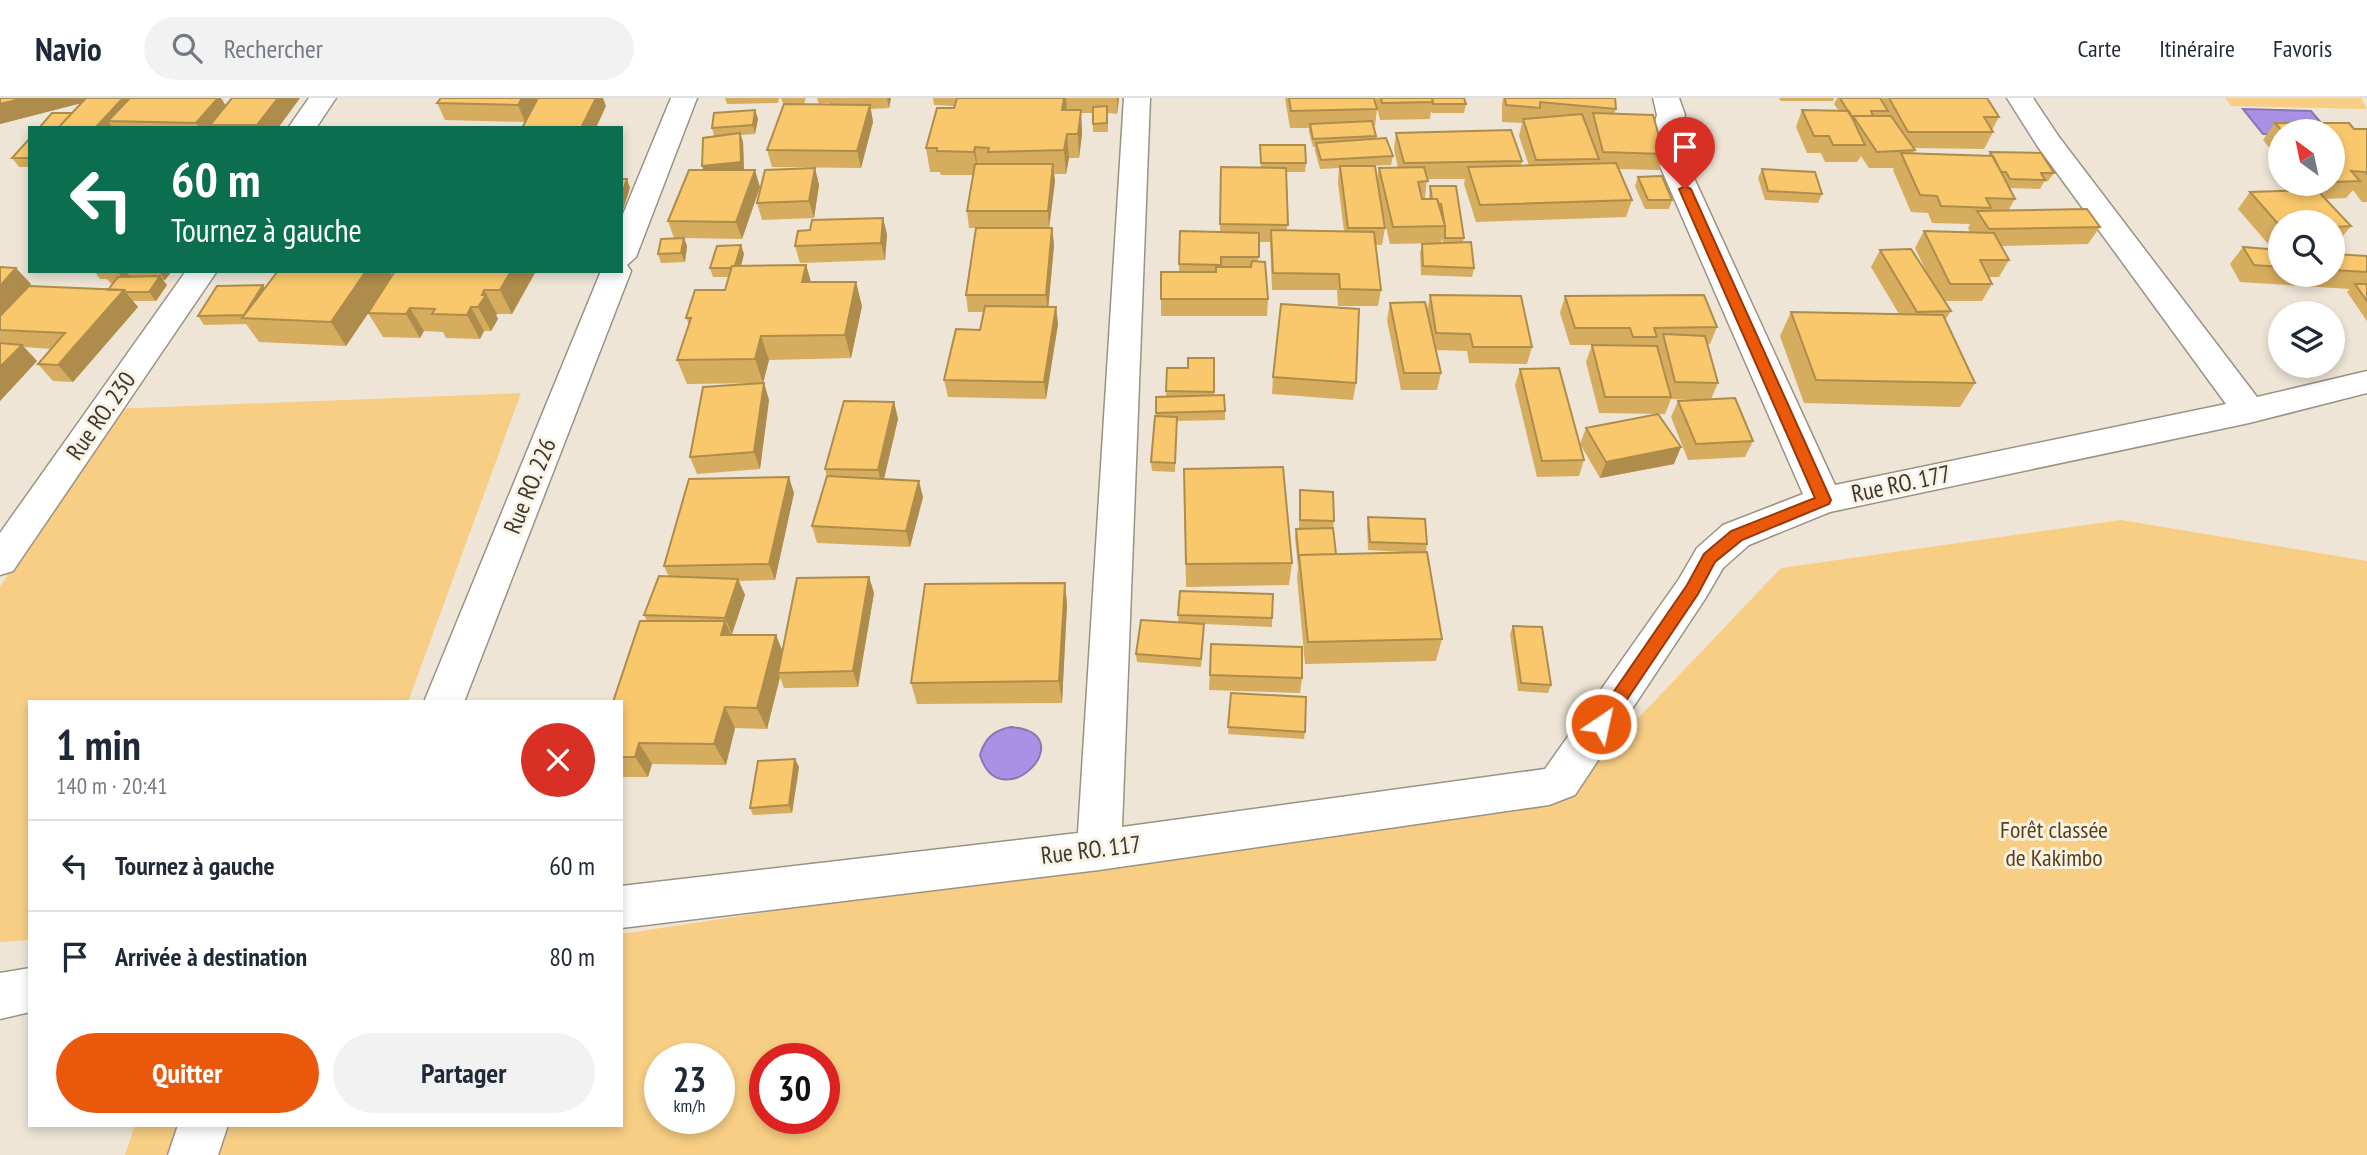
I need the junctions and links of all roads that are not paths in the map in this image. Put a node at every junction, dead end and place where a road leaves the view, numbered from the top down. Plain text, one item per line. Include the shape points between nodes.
1 (323, 98) edge
2 (684, 98) edge
3 (1137, 98) edge
4 (1666, 98) edge
5 (2020, 98) edge
6 (303, 126) edge
7 (623, 252) edge
8 (201, 273) edge
9 (614, 273) edge
10 (2367, 382) edge
11 (2249, 411) junction
12 (1824, 500) junction
13 (0, 561) edge
14 (445, 700) edge
15 (1560, 782) joint
16 (1100, 850) junction
17 (623, 906) edge
18 (28, 990) edge
19 (0, 996) edge
20 (202, 1127) edge
21 (193, 1155) edge

1 - 6 street
2 - 7 street
3 - 16 street
4 - 12 street via 1671,115 1663,141
5 - 11 street
8 - 13 street, Rue RO. 230
9 - 14 street, Rue RO. 226
10 - 11 street, Rue RO. 177
11 - 12 street, Rue RO. 177
12 - 15 street, Rue RO. 177 via 1736,536 1710,558
15 - 16 street, Rue RO. 117
16 - 17 street, Rue RO. 117
18 - 19 street
20 - 21 street

